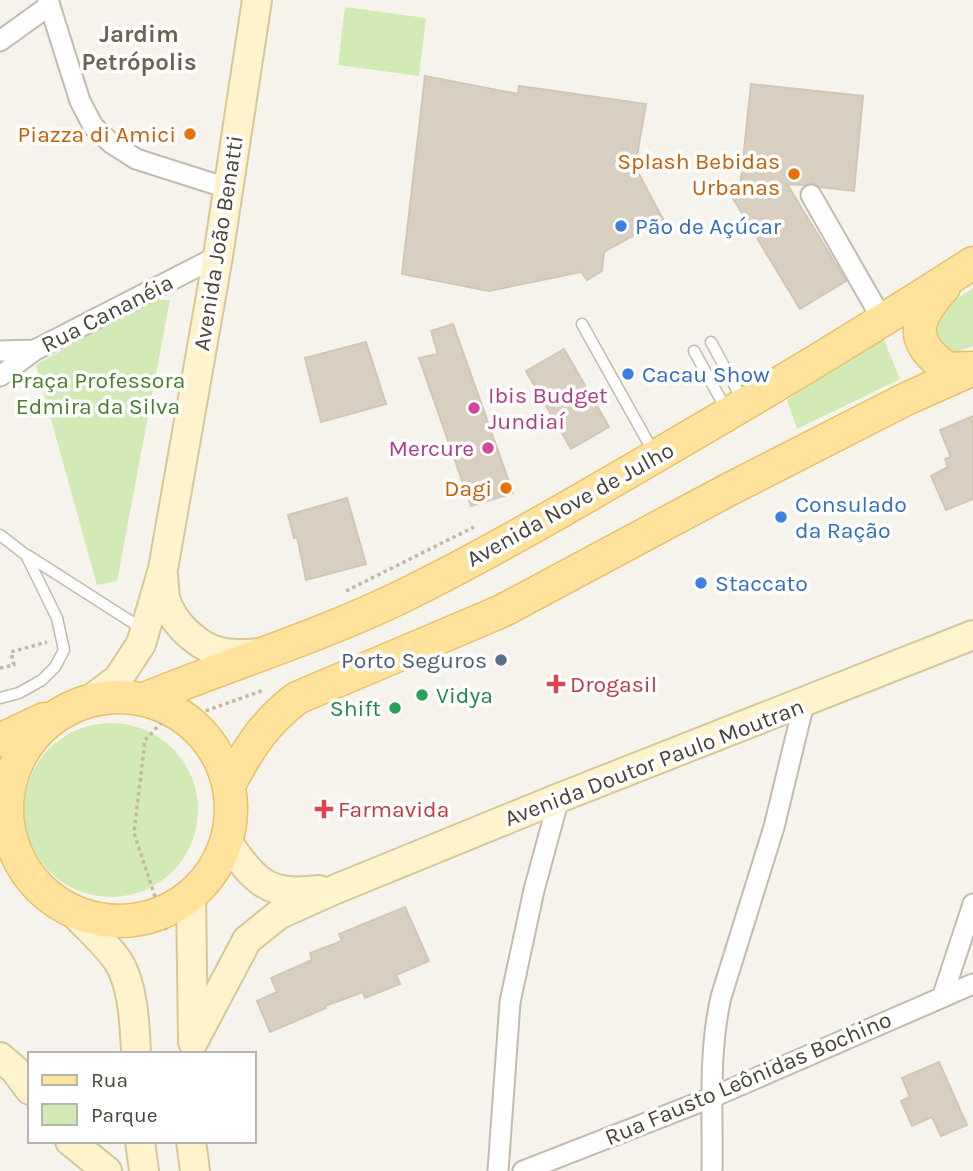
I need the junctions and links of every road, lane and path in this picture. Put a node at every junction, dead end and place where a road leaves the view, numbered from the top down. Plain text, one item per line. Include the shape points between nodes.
1 (257, 0) edge
2 (49, 3) edge
3 (0, 41) edge
4 (227, 188) junction
5 (811, 195) dead end
6 (218, 256) junction
7 (964, 269) edge
8 (882, 319) junction
9 (582, 324) dead end
10 (711, 342) dead end
11 (35, 350) junction
12 (0, 351) edge
13 (694, 351) dead end
14 (973, 368) edge
15 (0, 376) edge
16 (737, 410) junction
17 (656, 456) junction
18 (475, 526) dead end
19 (0, 536) edge
20 (26, 555) junction
21 (163, 569) junction
22 (341, 593) dead end
23 (146, 631) junction
24 (973, 635) edge
25 (63, 637) junction
26 (264, 653) junction
27 (0, 668) edge
28 (0, 698) edge
29 (144, 699) junction
30 (804, 704) junction
31 (77, 705) junction
32 (173, 710) junction
33 (0, 740) edge
34 (229, 785) junction
35 (559, 798) junction
36 (227, 842) junction
37 (0, 873) edge
38 (336, 889) junction
39 (46, 894) junction
40 (191, 896) junction
41 (973, 904) edge
42 (74, 912) junction
43 (164, 925) junction
44 (973, 984) edge
45 (943, 995) junction
46 (193, 1048) edge
47 (136, 1052) edge
48 (0, 1057) edge
49 (28, 1087) edge
50 (713, 1097) junction
51 (72, 1143) edge
52 (141, 1143) edge
53 (191, 1143) edge
54 (107, 1171) edge
55 (144, 1171) edge
56 (195, 1171) edge
57 (498, 1171) edge
58 (523, 1171) edge
59 (712, 1171) edge

1 - 4 street, Avenida João Benatti
2 - 3 street
2 - 4 street via 80,101 93,126 136,159
4 - 6 street, Avenida João Benatti
5 - 8 street
6 - 11 street, Rua Cananéia
6 - 21 street, Avenida João Benatti
7 - 8 main road, Avenida Nove de Julho
7 - 14 main road via 927,306 918,324 922,340 940,363 948,369
8 - 16 main road, Avenida Nove de Julho
9 - 17 lane
10 - 16 lane
11 - 12 street
11 - 15 street, Rua Cananéia
13 - 16 lane
14 - 34 main road via 726,491 502,611 297,698 254,740
16 - 17 main road, Avenida Nove de Julho
17 - 26 main road, Avenida Nove de Julho via 509,542 400,597
18 - 22 path
19 - 20 lane
20 - 23 lane
20 - 25 lane
21 - 23 street, Avenida João Benatti
21 - 26 street, Avenida João Benatti via 165,598 188,634 226,654
23 - 31 street, Avenida João Benatti via 117,678
24 - 30 street, Avenida Doutor Paulo Moutran
25 - 27 path via 11,652 14,665
25 - 28 lane via 64,650 49,674 19,693
26 - 29 main road, Avenida Nove de Julho
29 - 31 main road via 117,696
29 - 32 main road
30 - 35 street, Avenida Doutor Paulo Moutran
30 - 50 street via 774,827 721,997 712,1051
31 - 33 main road
31 - 39 main road via 40,728 21,752 10,781 6,812 12,843 25,871
32 - 34 main road via 205,737 220,759
32 - 43 path via 145,740 134,833
34 - 36 main road via 232,814
35 - 38 street, Avenida Doutor Paulo Moutran
35 - 57 street via 510,1002
36 - 38 street via 256,877 276,890
36 - 40 main road via 219,863
37 - 39 main road
38 - 46 street via 278,915 247,940
39 - 42 main road
40 - 43 main road
40 - 46 street
41 - 45 street
42 - 43 main road via 105,922 136,920
42 - 47 street via 117,959 131,1000
44 - 45 street, Rua Fausto Leônidas Bochino
45 - 50 street, Rua Fausto Leônidas Bochino
48 - 49 street
50 - 58 street, Rua Fausto Leônidas Bochino
50 - 59 street
51 - 54 street
52 - 55 street
53 - 56 street

